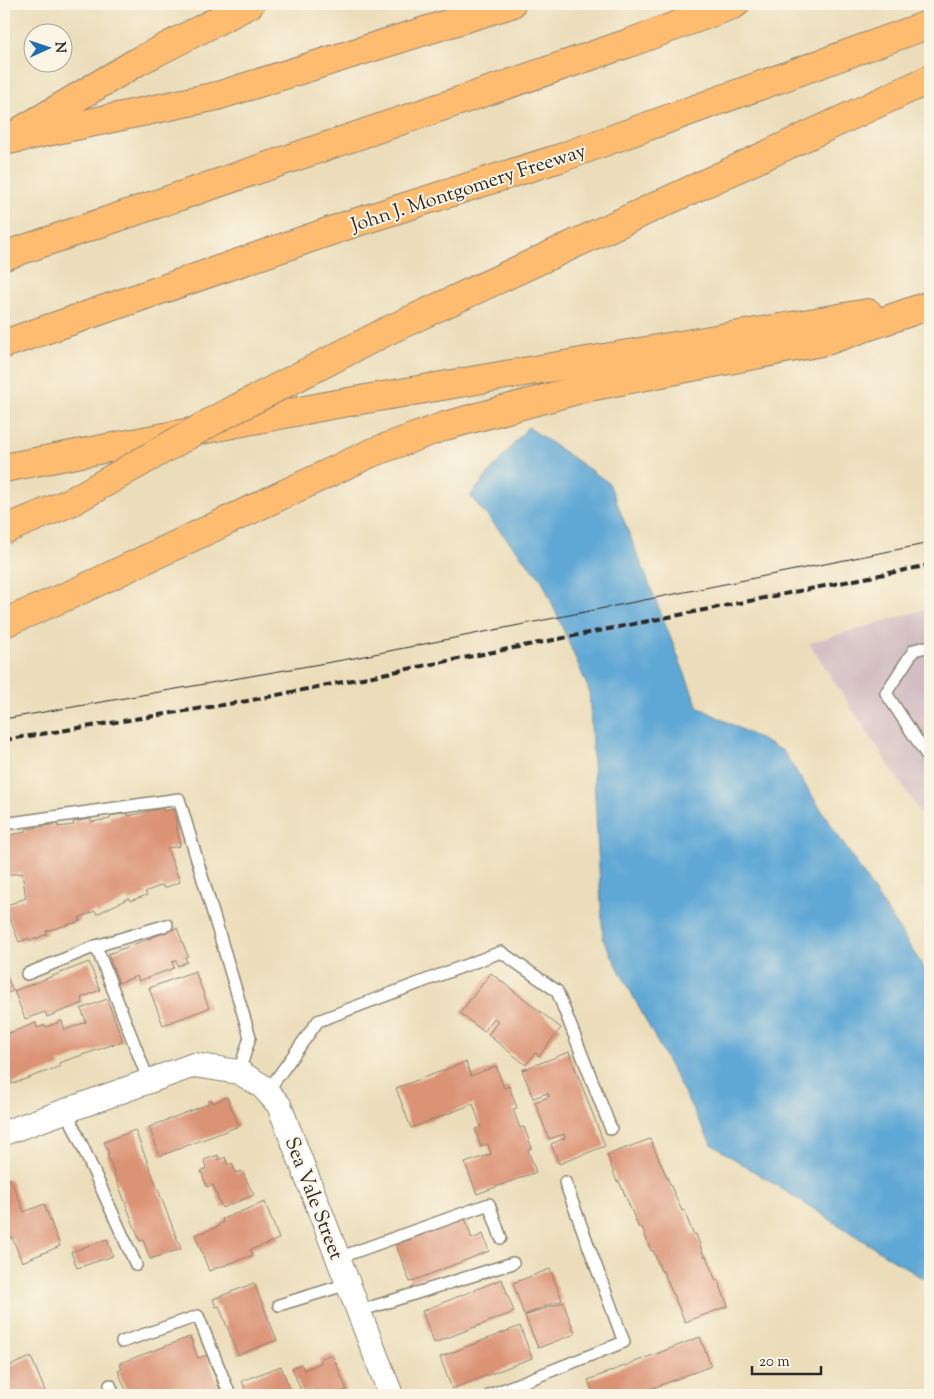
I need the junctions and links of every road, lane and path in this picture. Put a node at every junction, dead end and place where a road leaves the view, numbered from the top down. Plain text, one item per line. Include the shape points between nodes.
1 (250, 4) edge
2 (511, 4) edge
3 (735, 4) edge
4 (930, 24) edge
5 (930, 79) edge
6 (4, 141) edge
7 (4, 256) edge
8 (930, 304) edge
9 (4, 344) edge
10 (4, 468) edge
11 (4, 530) edge
12 (4, 624) edge
13 (930, 646) edge
14 (930, 760) edge
15 (4, 824) edge
16 (167, 925) dead end
17 (96, 946) junction
18 (27, 974) dead end
19 (239, 1072) junction
20 (148, 1080) junction
21 (267, 1092) junction
22 (66, 1110) junction
23 (611, 1129) dead end
24 (4, 1133) edge
25 (565, 1182) dead end
26 (501, 1238) dead end
27 (338, 1258) junction
28 (513, 1263) dead end
29 (136, 1265) dead end
30 (348, 1284) junction
31 (279, 1305) dead end
32 (359, 1311) junction
33 (122, 1342) dead end
34 (230, 1395) edge
35 (391, 1395) edge
36 (490, 1395) edge

1 - 6 highway via 137,62
2 - 6 highway via 217,96
3 - 7 highway via 629,44
4 - 9 highway, John J. Montgomery Freeway via 560,158 351,224
5 - 11 highway, bridge via 389,330 220,417 70,502
8 - 10 highway via 340,404
8 - 12 highway via 826,341 584,388 446,426 371,453
13 - 14 lane via 914,650 886,693
15 - 19 lane via 179,798 250,1037
16 - 17 lane
17 - 18 lane
17 - 20 lane
19 - 20 street, Sea Vale Street via 194,1064
19 - 21 street, Sea Vale Street
20 - 22 street, Sea Vale Street
21 - 23 lane via 318,1020 501,952 557,991
21 - 27 street, Sea Vale Street via 279,1105
22 - 24 street, Sea Vale Street
22 - 29 lane
25 - 36 lane via 624,1342
26 - 27 lane via 489,1204
27 - 30 street, Sea Vale Street
28 - 32 lane
30 - 31 lane
30 - 32 street, Sea Vale Street
32 - 35 street, Sea Vale Street
33 - 34 lane via 198,1316

